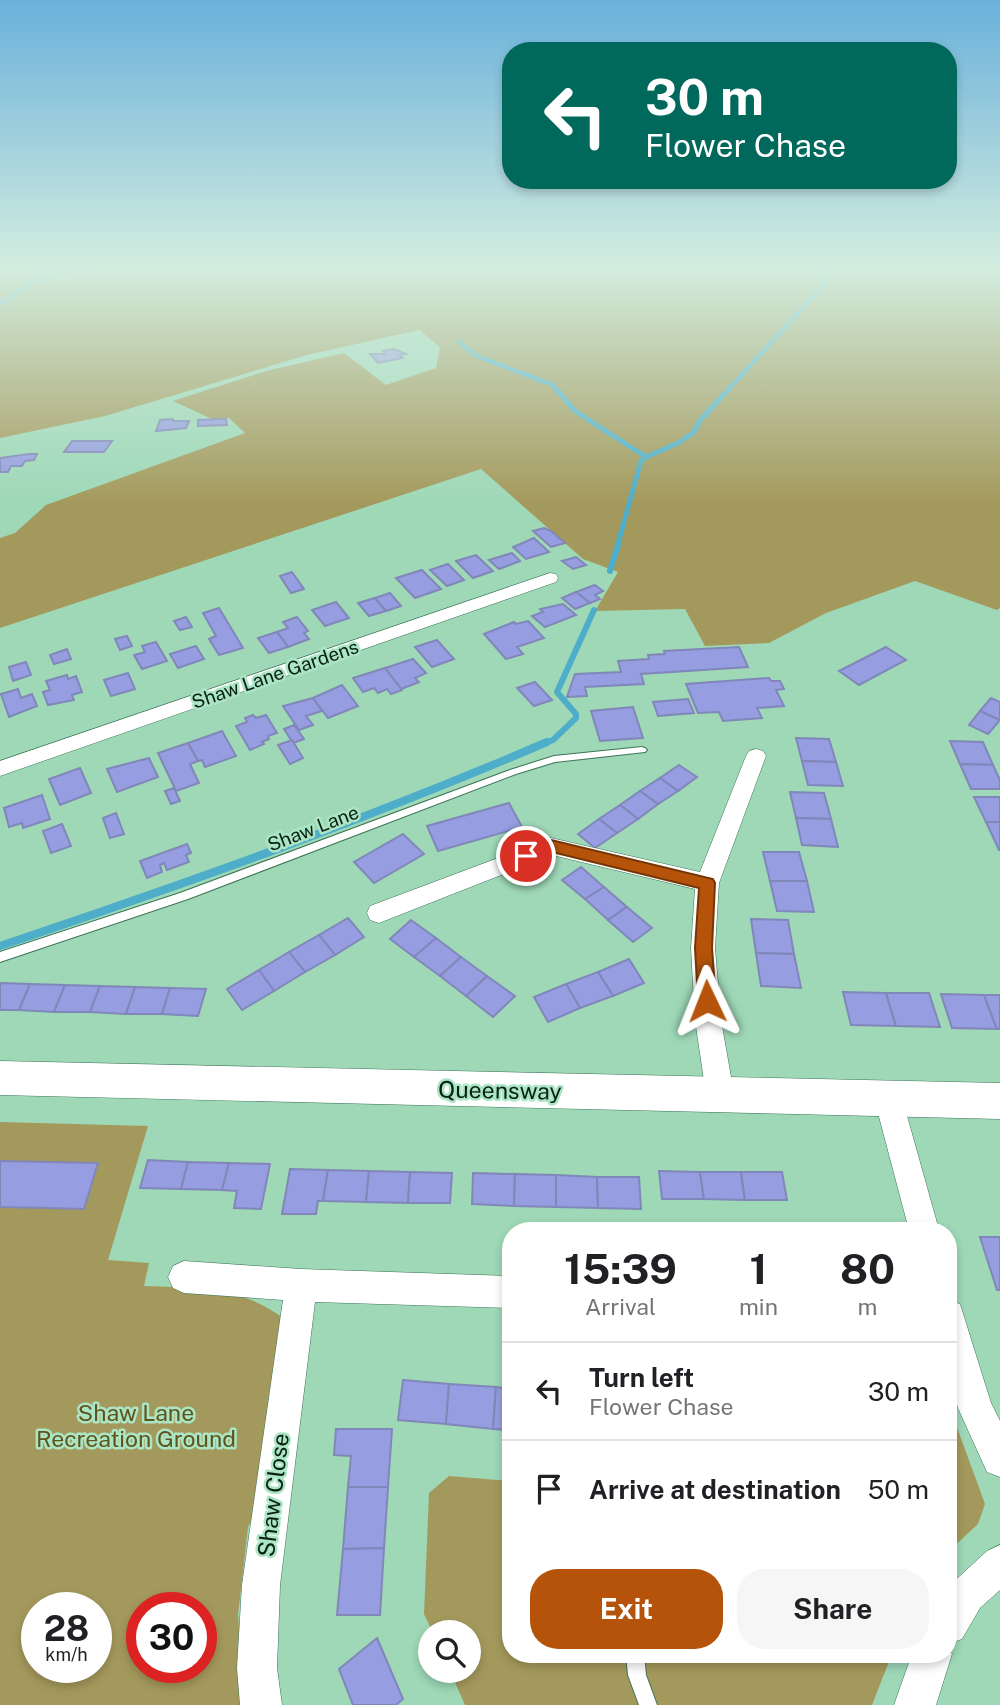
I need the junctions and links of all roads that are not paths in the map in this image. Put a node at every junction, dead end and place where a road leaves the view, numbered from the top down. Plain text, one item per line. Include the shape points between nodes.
1 (551, 578) dead end
2 (642, 750) dead end
3 (756, 756) dead end
4 (0, 769) edge
5 (707, 883) junction
6 (379, 913) dead end
7 (0, 957) edge
8 (0, 1078) edge
9 (720, 1094) junction
10 (888, 1098) junction
11 (1000, 1101) edge
12 (922, 1222) edge
13 (184, 1277) dead end
14 (300, 1285) junction
15 (502, 1292) edge
16 (957, 1347) edge
17 (1000, 1459) edge
18 (1000, 1564) edge
19 (957, 1610) edge
20 (636, 1663) edge
21 (929, 1663) edge
22 (261, 1705) edge
23 (649, 1705) edge
24 (915, 1705) edge

1 - 4 street, Shaw Lane Gardens
2 - 7 lane, Shaw Lane via 554,759 513,772 184,896
3 - 5 street
5 - 6 street via 551,846
5 - 9 street via 703,948
8 - 9 street, Queensway
9 - 10 street, Queensway
10 - 11 street, Queensway
10 - 12 street
13 - 14 street
14 - 15 street
14 - 22 street, Shaw Close via 261,1585 257,1668
16 - 17 street via 975,1408
18 - 19 street via 966,1594
20 - 23 lane
21 - 24 street

